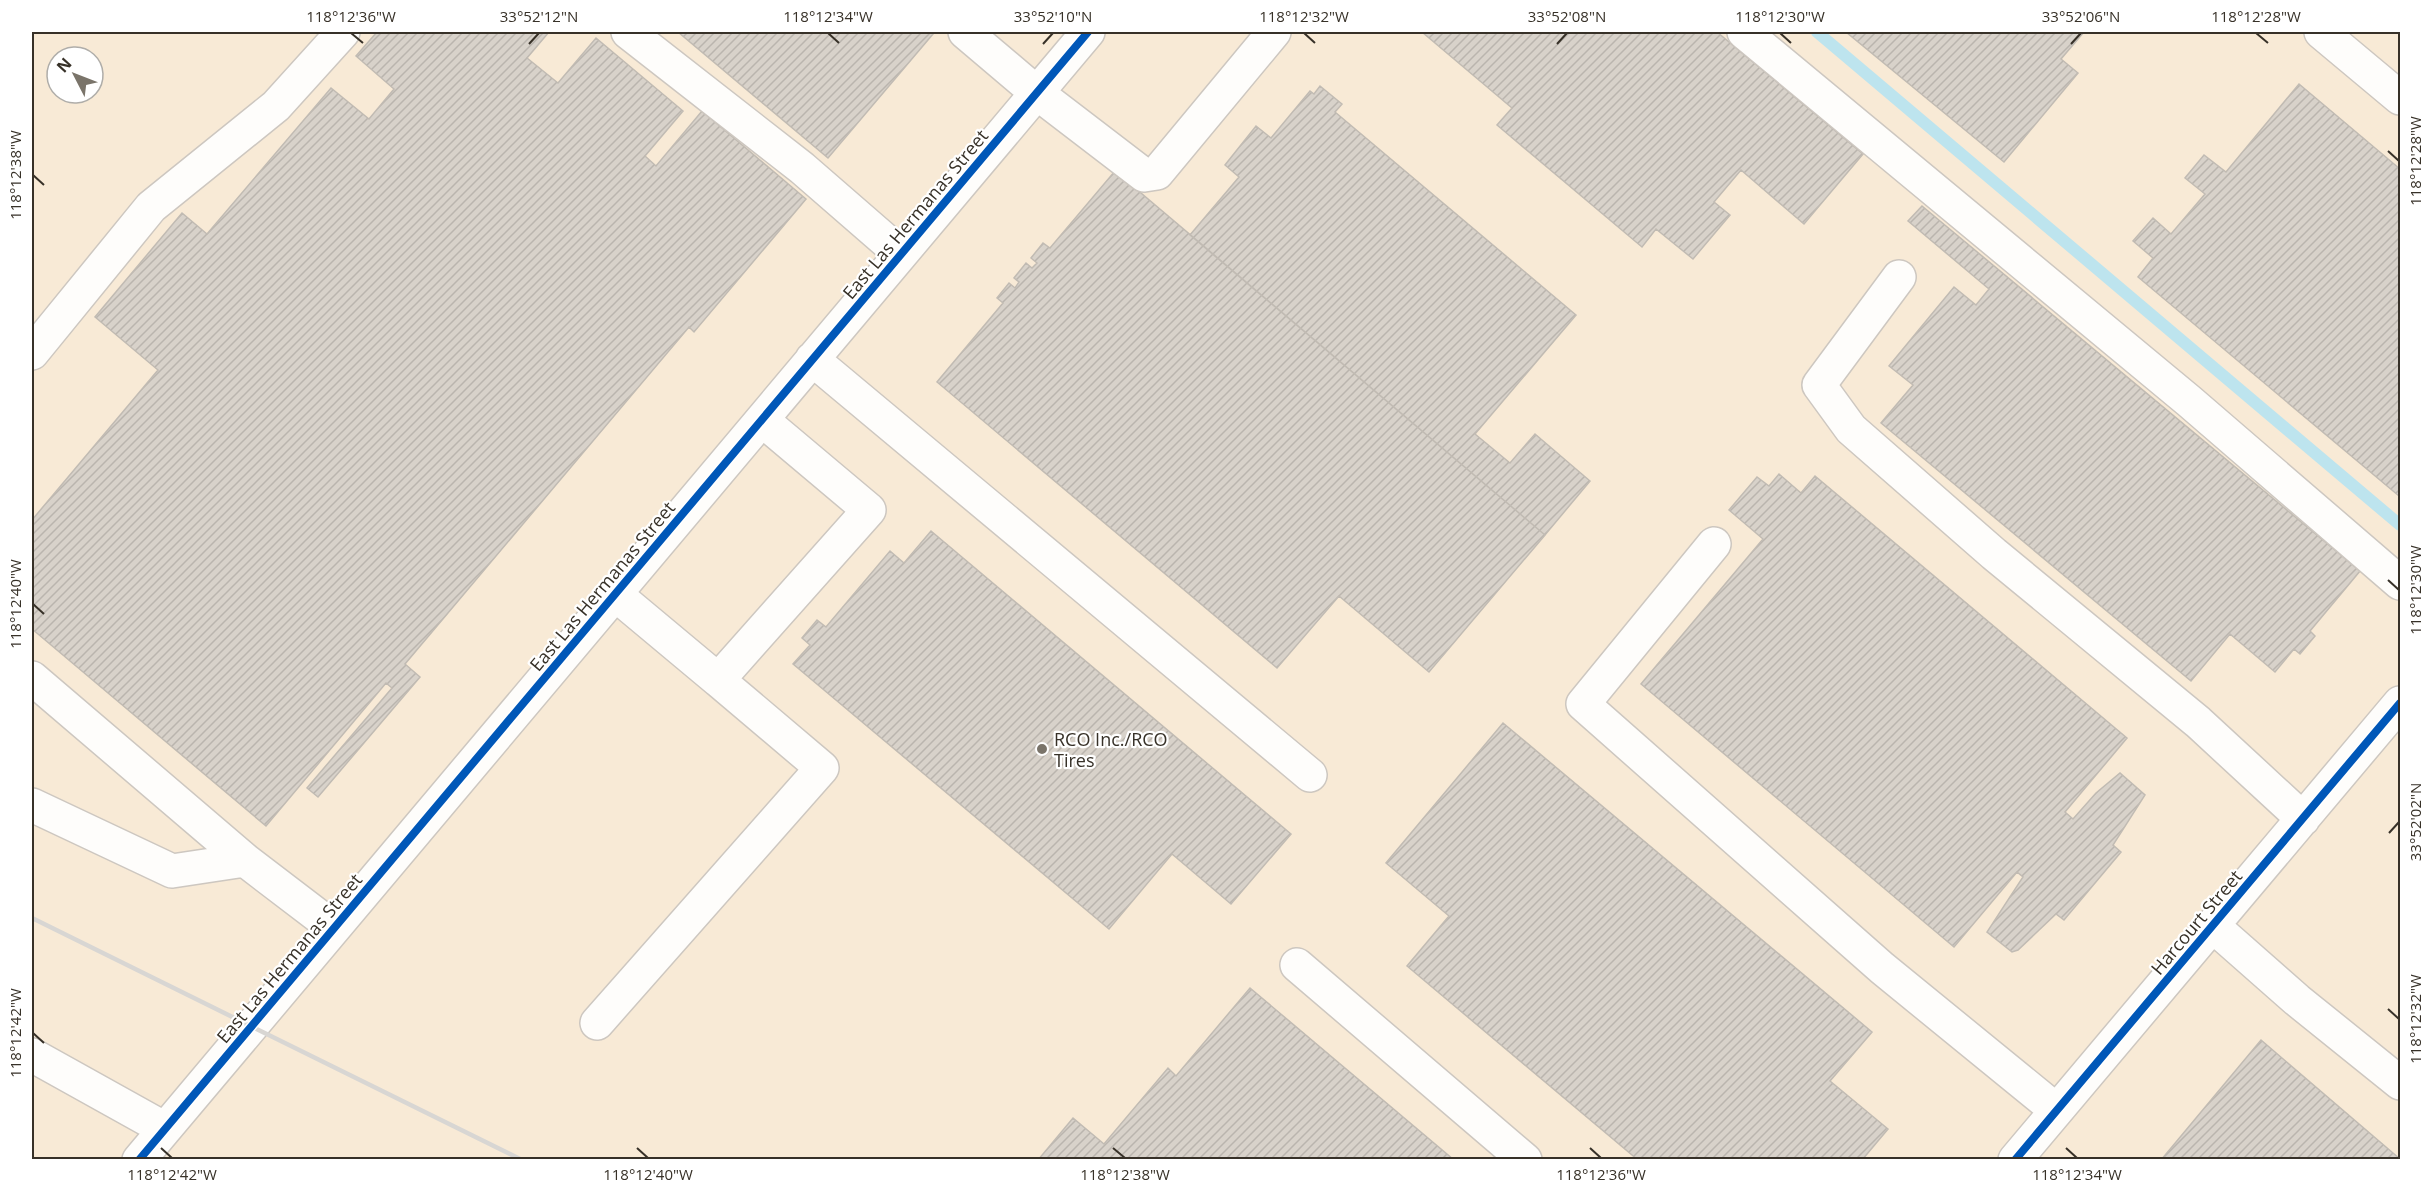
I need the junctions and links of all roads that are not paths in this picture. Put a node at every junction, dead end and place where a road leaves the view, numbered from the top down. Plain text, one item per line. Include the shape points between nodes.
1 (343, 32) edge
2 (628, 32) edge
3 (965, 32) edge
4 (1088, 32) edge
5 (1274, 32) edge
6 (1744, 32) edge
7 (2322, 32) edge
8 (1037, 93) junction
9 (2400, 98) edge
10 (901, 254) junction
11 (1899, 277) dead end
12 (32, 353) edge
13 (812, 359) junction
14 (762, 420) junction
15 (1714, 544) dead end
16 (2400, 583) edge
17 (615, 594) junction
18 (32, 678) edge
19 (718, 680) junction
20 (2400, 704) edge
21 (1310, 775) dead end
22 (32, 805) edge
23 (2303, 819) junction
24 (245, 860) junction
25 (2213, 926) junction
26 (334, 928) junction
27 (1297, 965) dead end
28 (597, 1023) dead end
29 (32, 1055) edge
30 (2400, 1083) edge
31 (2056, 1110) junction
32 (165, 1129) junction
33 (139, 1160) edge
34 (1525, 1160) edge
35 (2015, 1160) edge

1 - 12 street via 276,106 151,207
2 - 10 street via 802,168
3 - 8 street
4 - 8 street, East Las Hermanas Street
5 - 8 street via 1157,173 1144,175
6 - 16 street via 2172,386
7 - 9 street
8 - 10 street, East Las Hermanas Street
10 - 13 street, East Las Hermanas Street
11 - 23 street via 1819,385 1851,429 1994,554 2198,722
13 - 14 street, East Las Hermanas Street
13 - 21 street
14 - 17 street, East Las Hermanas Street
14 - 19 street via 869,510
15 - 31 street via 1583,704 1882,968
17 - 19 street
17 - 26 street, East Las Hermanas Street
18 - 24 street
19 - 28 street via 822,768
20 - 23 street, Harcourt Street
22 - 24 street via 172,871
23 - 25 street, Harcourt Street
24 - 26 street
25 - 30 street
25 - 31 street, Harcourt Street
26 - 32 street, East Las Hermanas Street
27 - 34 street
29 - 32 street
31 - 35 street, Harcourt Street
32 - 33 street, East Las Hermanas Street

